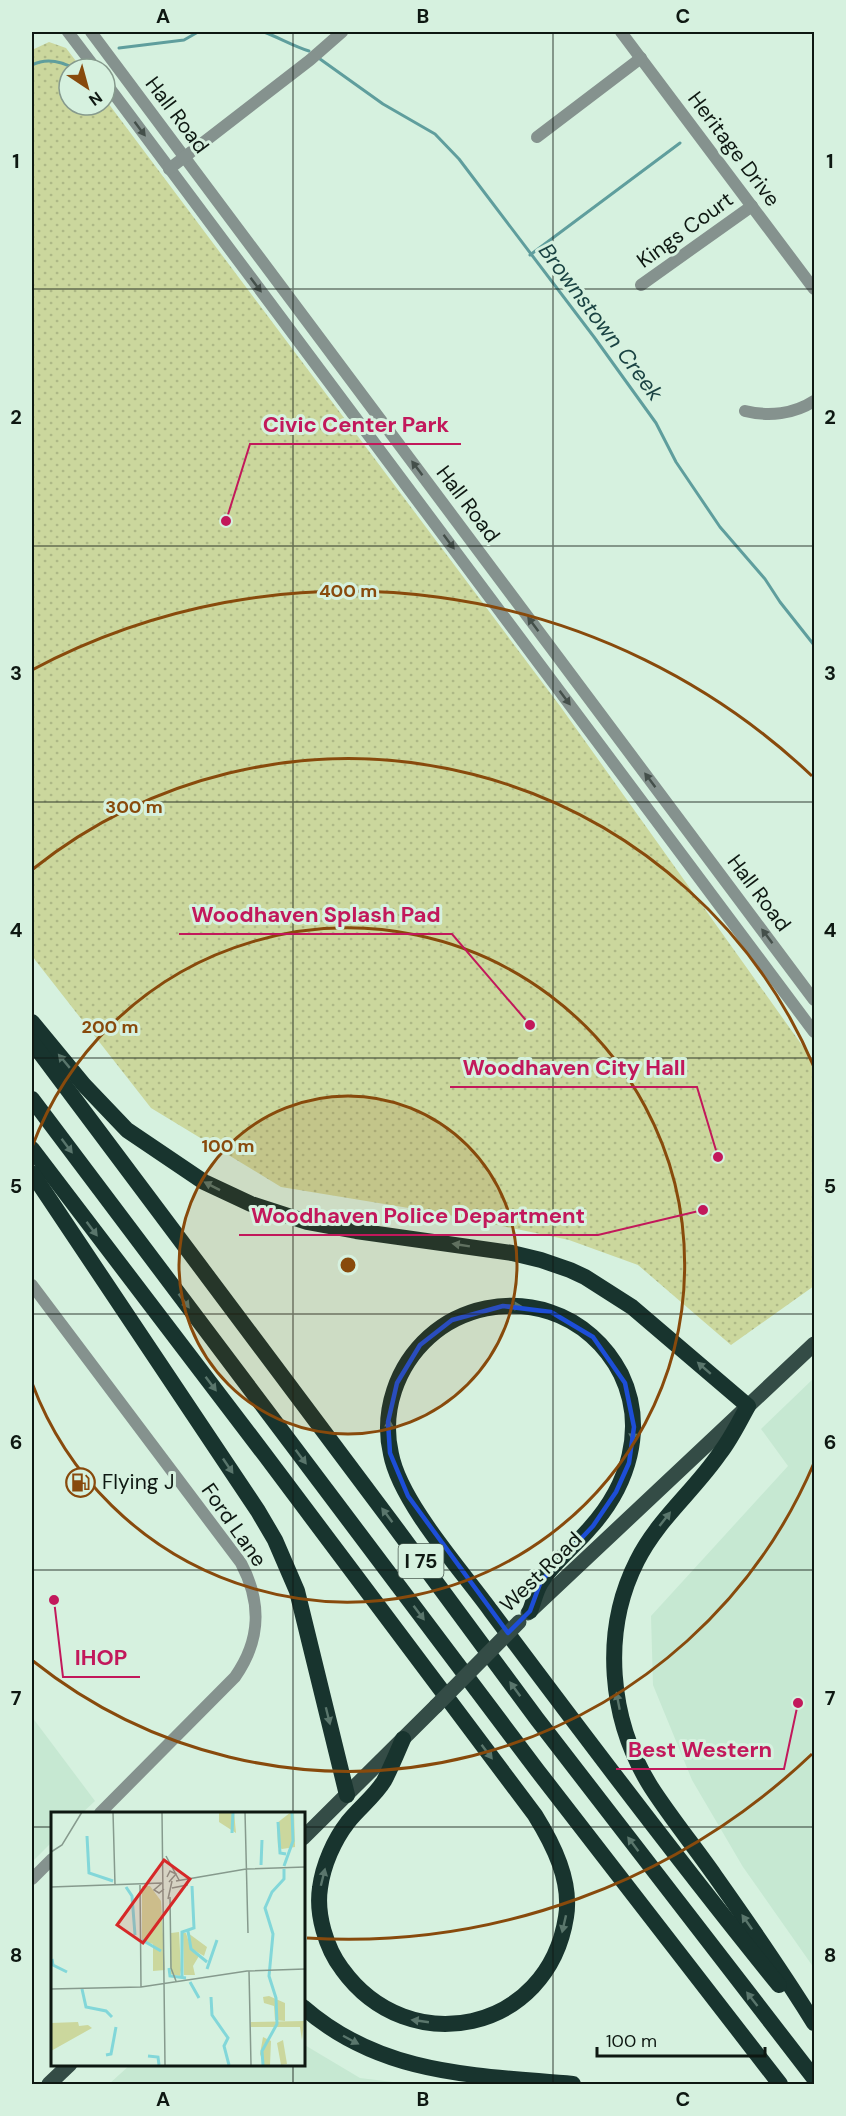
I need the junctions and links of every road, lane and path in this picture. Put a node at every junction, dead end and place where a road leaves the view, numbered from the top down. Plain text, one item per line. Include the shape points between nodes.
1 (68, 32) edge
2 (91, 32) edge
3 (342, 32) edge
4 (621, 32) edge
5 (87, 57) edge
6 (641, 58) junction
7 (117, 98) edge
8 (537, 137) dead end
9 (185, 157) junction
10 (170, 169) junction
11 (752, 206) junction
12 (641, 285) dead end
13 (814, 289) edge
14 (814, 401) edge
15 (745, 411) dead end
16 (495, 572) junction
17 (479, 583) junction
18 (635, 759) junction
19 (619, 770) junction
20 (790, 967) junction
21 (775, 979) junction
22 (814, 1000) edge
23 (32, 1022) edge
24 (814, 1032) edge
25 (32, 1042) edge
26 (32, 1099) edge
27 (32, 1149) edge
28 (32, 1173) edge
29 (32, 1285) edge
30 (814, 1344) edge
31 (748, 1406) junction
32 (525, 1616) junction
33 (403, 1739) junction
34 (347, 1795) junction
35 (101, 1812) edge
36 (304, 1837) edge
37 (51, 1860) edge
38 (32, 1879) edge
39 (304, 2008) edge
40 (814, 2025) edge
41 (69, 2065) edge
42 (814, 2078) edge
43 (49, 2085) edge
44 (573, 2085) edge
45 (780, 2085) edge

1 - 5 street
2 - 9 street, Hall Road
3 - 9 street
4 - 6 street, Heritage Drive
6 - 8 street
6 - 11 street, Heritage Drive
7 -> 10 street, Hall Road
9 - 10 street
16 -> 9 street, Hall Road
10 -> 17 street, Hall Road
11 - 12 street, Kings Court
11 - 13 street, Heritage Drive
14 - 15 street via 782,414
16 - 17 street
18 -> 16 street, Hall Road
17 -> 19 street, Hall Road
18 - 19 street
20 -> 18 street, Hall Road
19 - 21 street, Hall Road
20 - 21 street
20 - 22 street, Hall Road
21 - 24 street, Hall Road
31 -> 23 highway via 632,1307 570,1270 512,1253 307,1222 251,1204 204,1182 127,1131
42 -> 25 highway, I 75 via 537,1719
26 -> 45 highway, I 75 via 537,1770
27 -> 33 highway via 535,1815 553,1845 566,1893 566,1916 556,1954 539,1981 522,1998 474,2022 442,2024 406,2019 378,2005 362,1993 334,1958 323,1931 320,1889 327,1858 347,1823 383,1782
28 -> 34 highway via 275,1540 297,1592
29 - 35 street, Ford Lane via 241,1563 256,1604 253,1642 235,1677
30 - 31 main road, West Road
31 - 32 main road, West Road
40 -> 31 highway via 775,1961 651,1786 629,1742 615,1685 616,1630 624,1592 637,1561 666,1516 720,1454
32 - 33 main road, West Road, bridge
40 -> 32 highway via 738,1934 524,1655 429,1527 397,1475 390,1453 388,1422 397,1383 408,1361 435,1331 452,1320 503,1306 551,1312 593,1337 616,1365 629,1395 633,1417 629,1463 616,1492 593,1526 541,1581
33 - 34 main road, West Road
34 - 36 main road, West Road
37 - 38 street
39 -> 44 highway via 333,2030 401,2062 454,2073
41 - 43 main road

